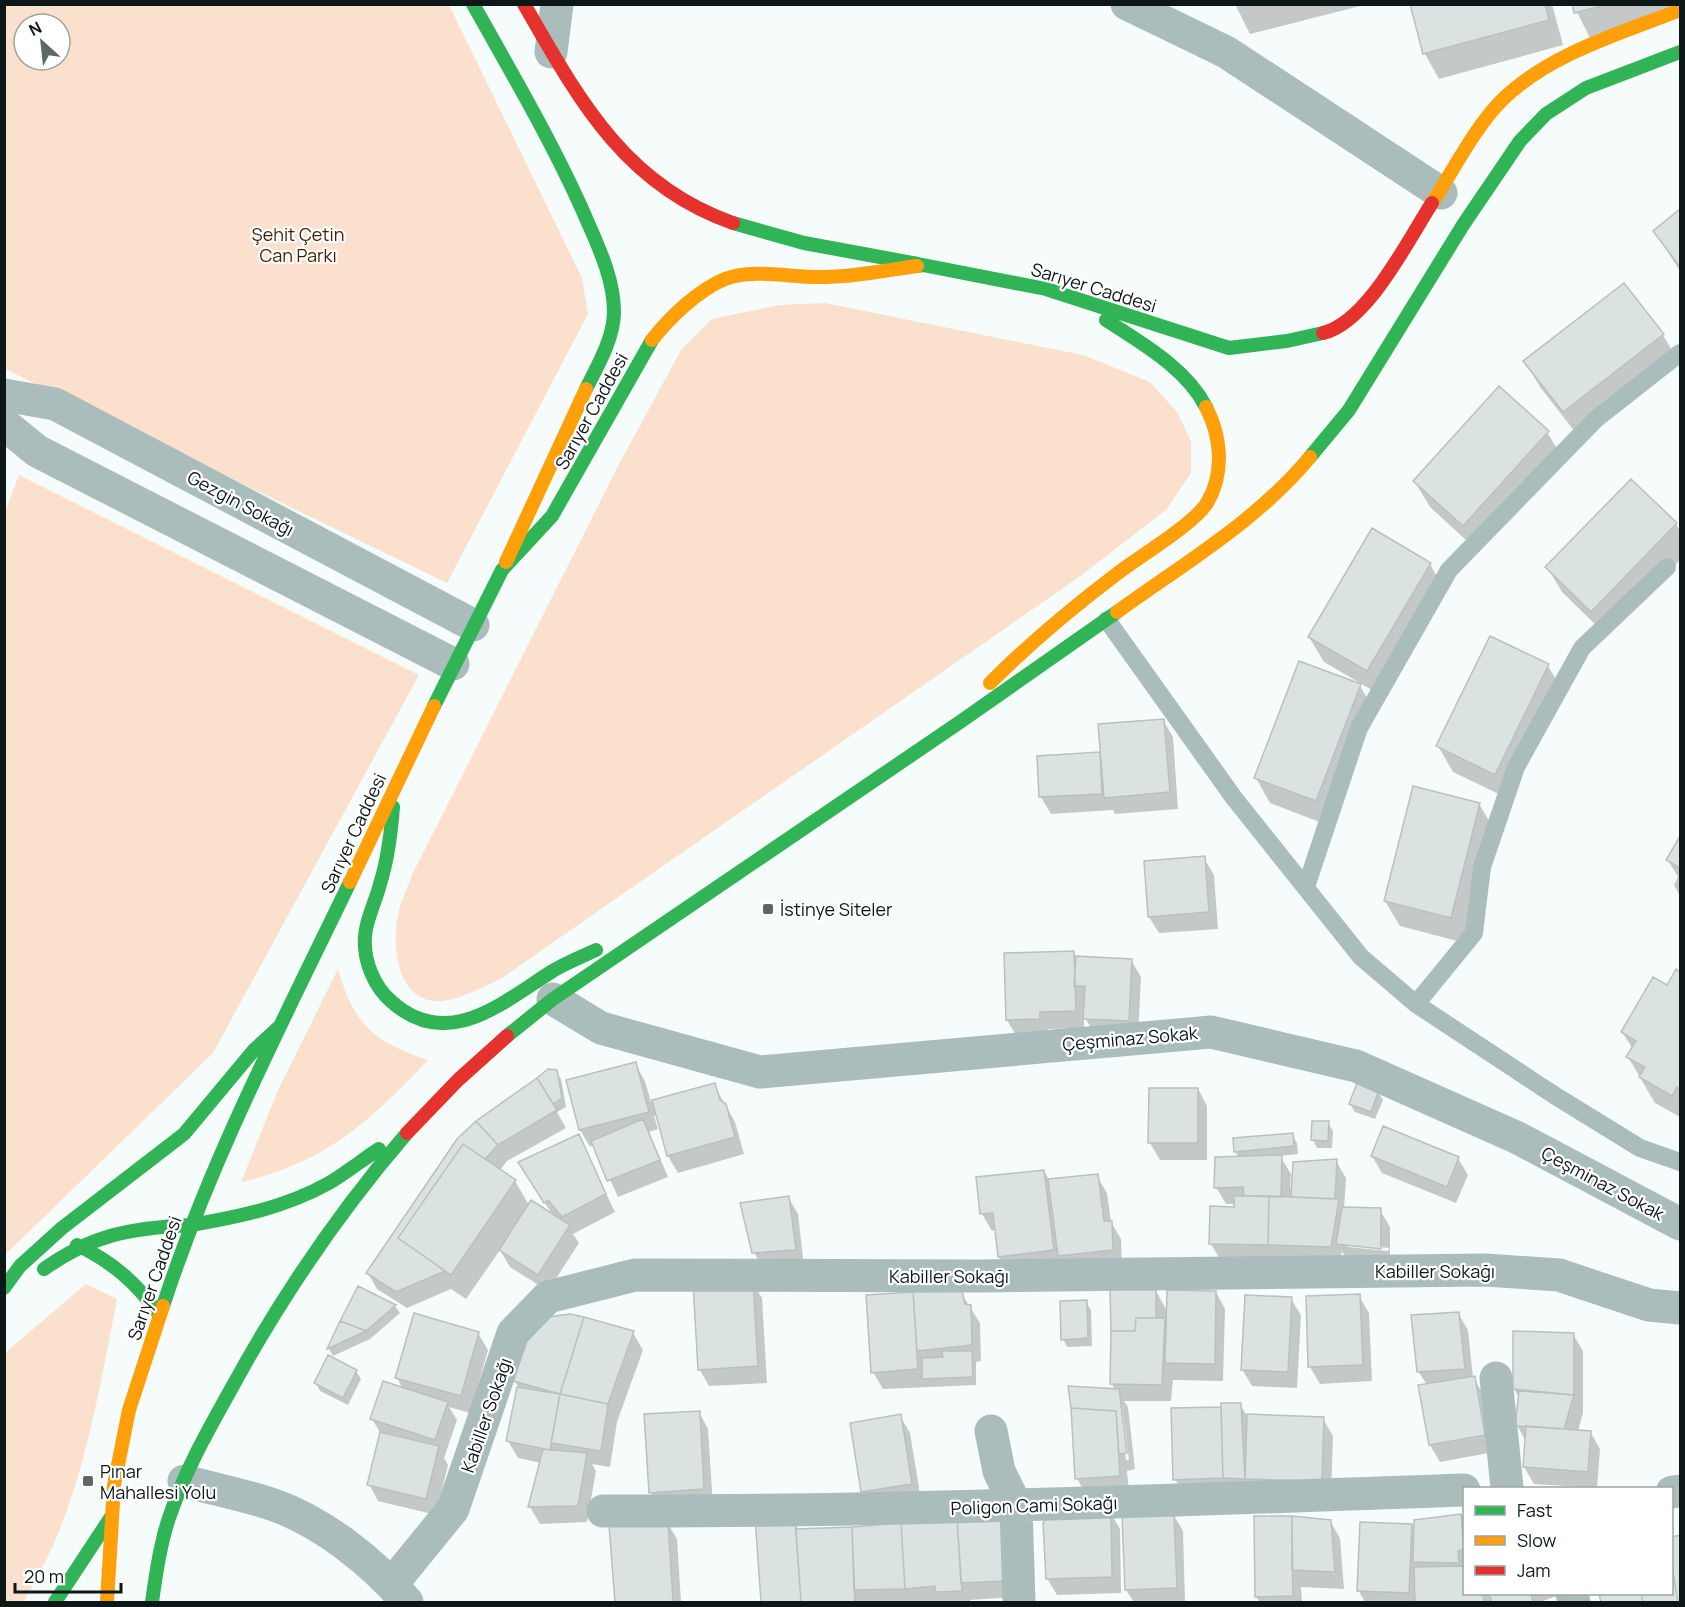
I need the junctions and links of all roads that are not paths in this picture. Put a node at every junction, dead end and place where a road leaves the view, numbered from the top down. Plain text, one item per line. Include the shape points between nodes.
1 (473, 4) edge
2 (524, 4) edge
3 (557, 4) edge
4 (1127, 4) edge
5 (1680, 10) edge
6 (551, 52) junction
7 (1680, 52) edge
8 (1441, 193) junction
9 (923, 265) junction
10 (1046, 289) junction
11 (1680, 352) edge
12 (4, 395) edge
13 (4, 424) edge
14 (1667, 567) dead end
15 (502, 570) junction
16 (1107, 621) junction
17 (472, 625) junction
18 (453, 664) junction
19 (960, 722) junction
20 (394, 787) junction
21 (1306, 887) junction
22 (646, 934) junction
23 (554, 999) junction
24 (1416, 1004) junction
25 (282, 1023) junction
26 (410, 1127) junction
27 (1680, 1162) edge
28 (1680, 1224) edge
29 (191, 1225) junction
30 (77, 1245) junction
31 (4, 1288) edge
32 (4, 1293) edge
33 (1680, 1308) edge
34 (159, 1314) junction
35 (1496, 1378) dead end
36 (991, 1431) dead end
37 (184, 1482) junction
38 (1507, 1487) edge
39 (1463, 1490) edge
40 (1016, 1506) junction
41 (603, 1511) dead end
42 (111, 1517) junction
43 (163, 1538) junction
44 (145, 1559) dead end
45 (124, 1584) dead end
46 (400, 1593) edge
47 (55, 1602) edge
48 (106, 1602) edge
49 (152, 1602) edge
50 (1019, 1602) edge

1 - 15 main road via 551,141 600,250 612,288 614,315 592,377
2 - 6 main road
3 - 6 street
4 - 8 street via 1226,52
5 - 8 main road, Sarıyer Caddesi via 1599,42 1523,82 1501,100
6 - 9 main road via 595,120 631,162 674,196 750,231
7 - 16 main road via 1586,88 1546,114 1520,141 1482,197 1349,410 1296,474 1238,526
8 - 10 main road, Sarıyer Caddesi via 1376,290 1345,323 1327,332 1229,348
9 - 10 main road, Sarıyer Caddesi
9 - 15 main road, Sarıyer Caddesi via 864,274 761,274 725,279 694,297 673,313 646,348 552,516
10 - 19 main road via 1100,316 1188,381 1212,415 1220,441 1219,469 1212,495 1199,514 1101,586 1016,656
11 - 21 lane via 1596,418 1449,570 1359,728
12 - 17 street, Gezgin Sokağı via 55,404
13 - 18 street via 37,451
14 - 24 lane via 1582,648 1516,767 1482,867 1474,933
15 - 17 main road, Sarıyer Caddesi
16 - 19 main road
16 - 21 lane via 1234,798
17 - 18 main road, Sarıyer Caddesi
18 - 20 main road, Sarıyer Caddesi
19 - 22 main road
20 - 22 main road via 390,850 365,938 376,987 414,1019 444,1026 476,1018 601,947
20 - 25 main road, Sarıyer Caddesi
21 - 24 lane via 1360,957
22 - 23 main road
23 - 26 main road via 520,1023
23 - 28 street, Çeşminaz Sokak via 601,1028 759,1072 1211,1032 1356,1066 1518,1138
24 - 27 lane via 1640,1148
25 - 29 main road, Sarıyer Caddesi
25 - 31 main road via 254,1050 184,1134 62,1228 20,1266
26 - 29 main road via 328,1184 260,1210
26 - 37 main road via 344,1207 275,1308
29 - 30 main road via 128,1229
29 - 34 main road, Sarıyer Caddesi
30 - 32 main road via 28,1281
30 - 34 main road via 118,1265
33 - 46 street, Kabiller Sokağı via 1649,1305 1559,1275 1485,1270 980,1276 635,1275 548,1297 513,1334 453,1509
34 - 42 main road, Sarıyer Caddesi via 129,1410
35 - 38 street
36 - 40 street via 999,1471
37 - 43 main road
37 - 46 street via 275,1505 336,1537
39 - 40 street, Poligon Cami Sokağı
40 - 41 street, Poligon Cami Sokağı
40 - 50 street
42 - 47 main road
42 - 48 main road, Sarıyer Caddesi
43 - 44 main road
43 - 49 main road
45 - 48 main road

